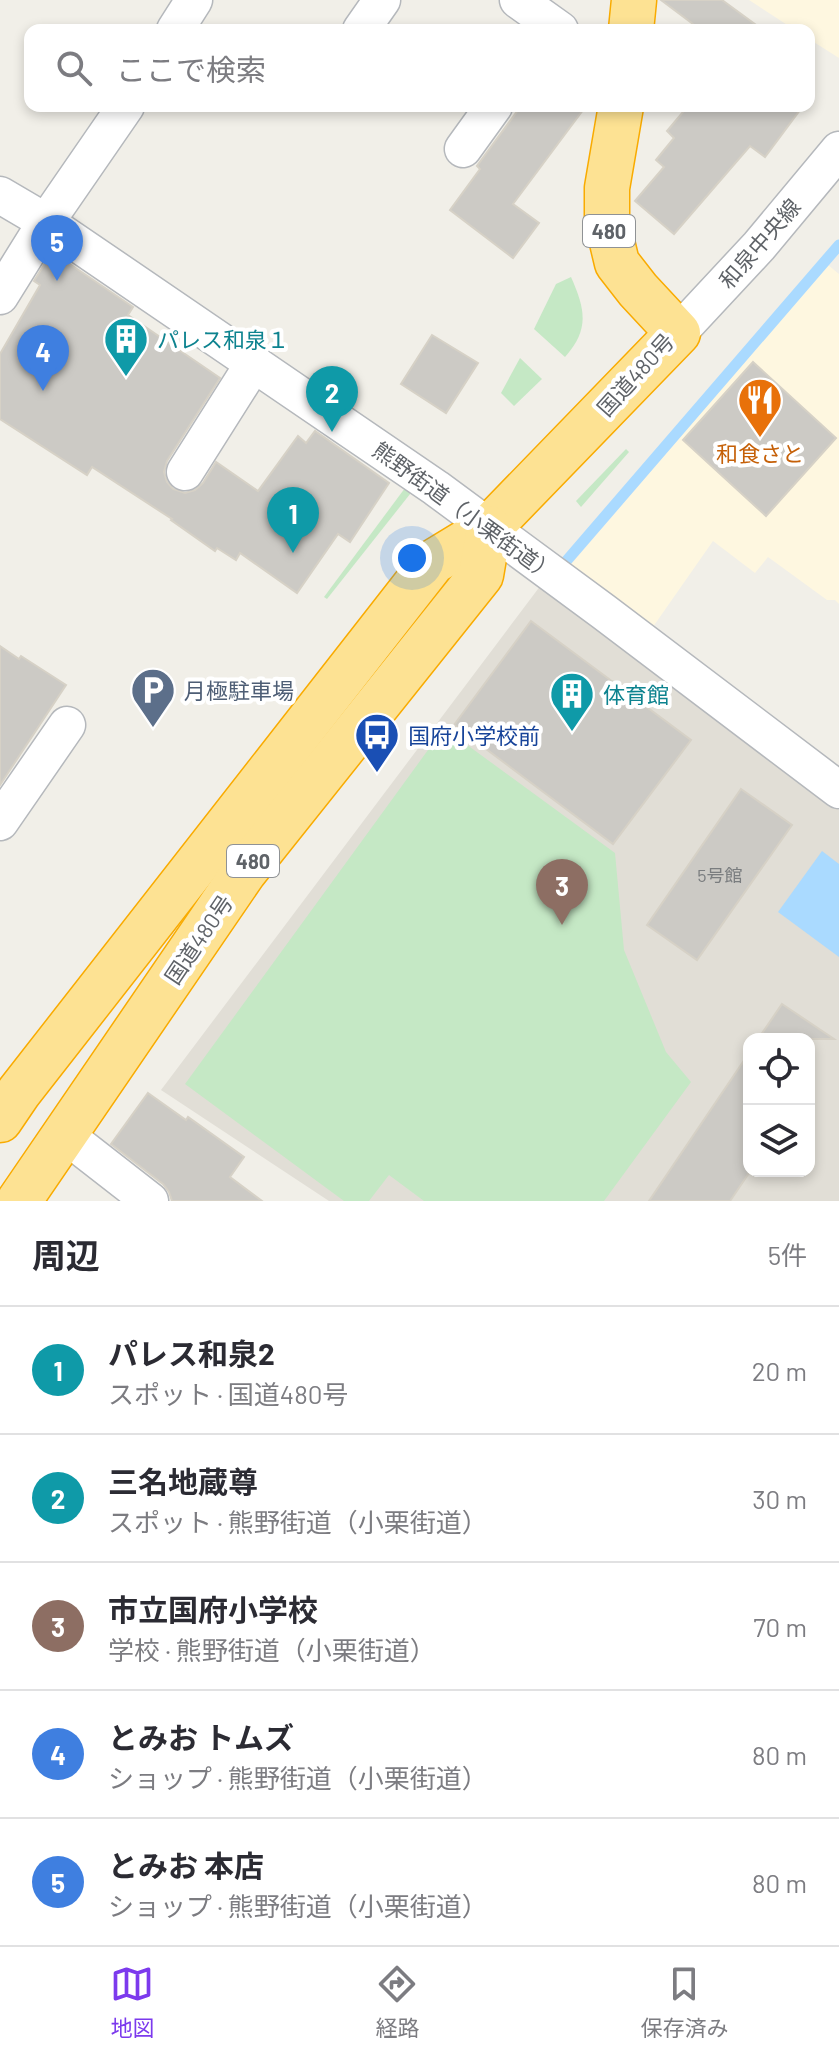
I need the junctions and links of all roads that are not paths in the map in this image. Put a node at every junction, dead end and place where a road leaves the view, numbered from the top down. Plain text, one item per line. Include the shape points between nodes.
1 (194, 0) edge
2 (382, 0) edge
3 (518, 0) edge
4 (634, 0) edge
5 (179, 24) edge
6 (365, 24) edge
7 (549, 24) edge
8 (632, 24) edge
9 (122, 112) edge
10 (490, 112) edge
11 (620, 112) edge
12 (463, 149) dead end
13 (839, 150) edge
14 (0, 195) edge
15 (46, 222) junction
16 (0, 296) edge
17 (678, 333) junction
18 (254, 363) junction
19 (185, 472) dead end
20 (489, 528) junction
21 (67, 725) dead end
22 (839, 790) edge
23 (0, 822) edge
24 (6, 1096) edge
25 (64, 1134) junction
26 (19, 1201) edge
27 (150, 1201) edge

1 - 5 street
2 - 6 street
3 - 7 street
4 - 8 highway
9 - 15 street
10 - 12 street
11 - 17 highway, 国道480号 / 480 via 607,188 607,221 617,263
13 - 17 street, 和泉中央線
14 - 15 street, 熊野街道（小栗街道）
15 - 16 street
15 - 18 street, 熊野街道（小栗街道）
17 - 20 highway, 国道480号 / 480
18 - 19 street
18 - 20 street, 熊野街道（小栗街道）
20 - 22 street, 熊野街道（小栗街道）
20 - 24 highway, 国道480号 / 480 via 433,562
20 - 25 highway, 国道480号 / 480 via 481,575 244,872
21 - 23 street
25 - 26 highway, 国道480号 / 480
25 - 27 street

